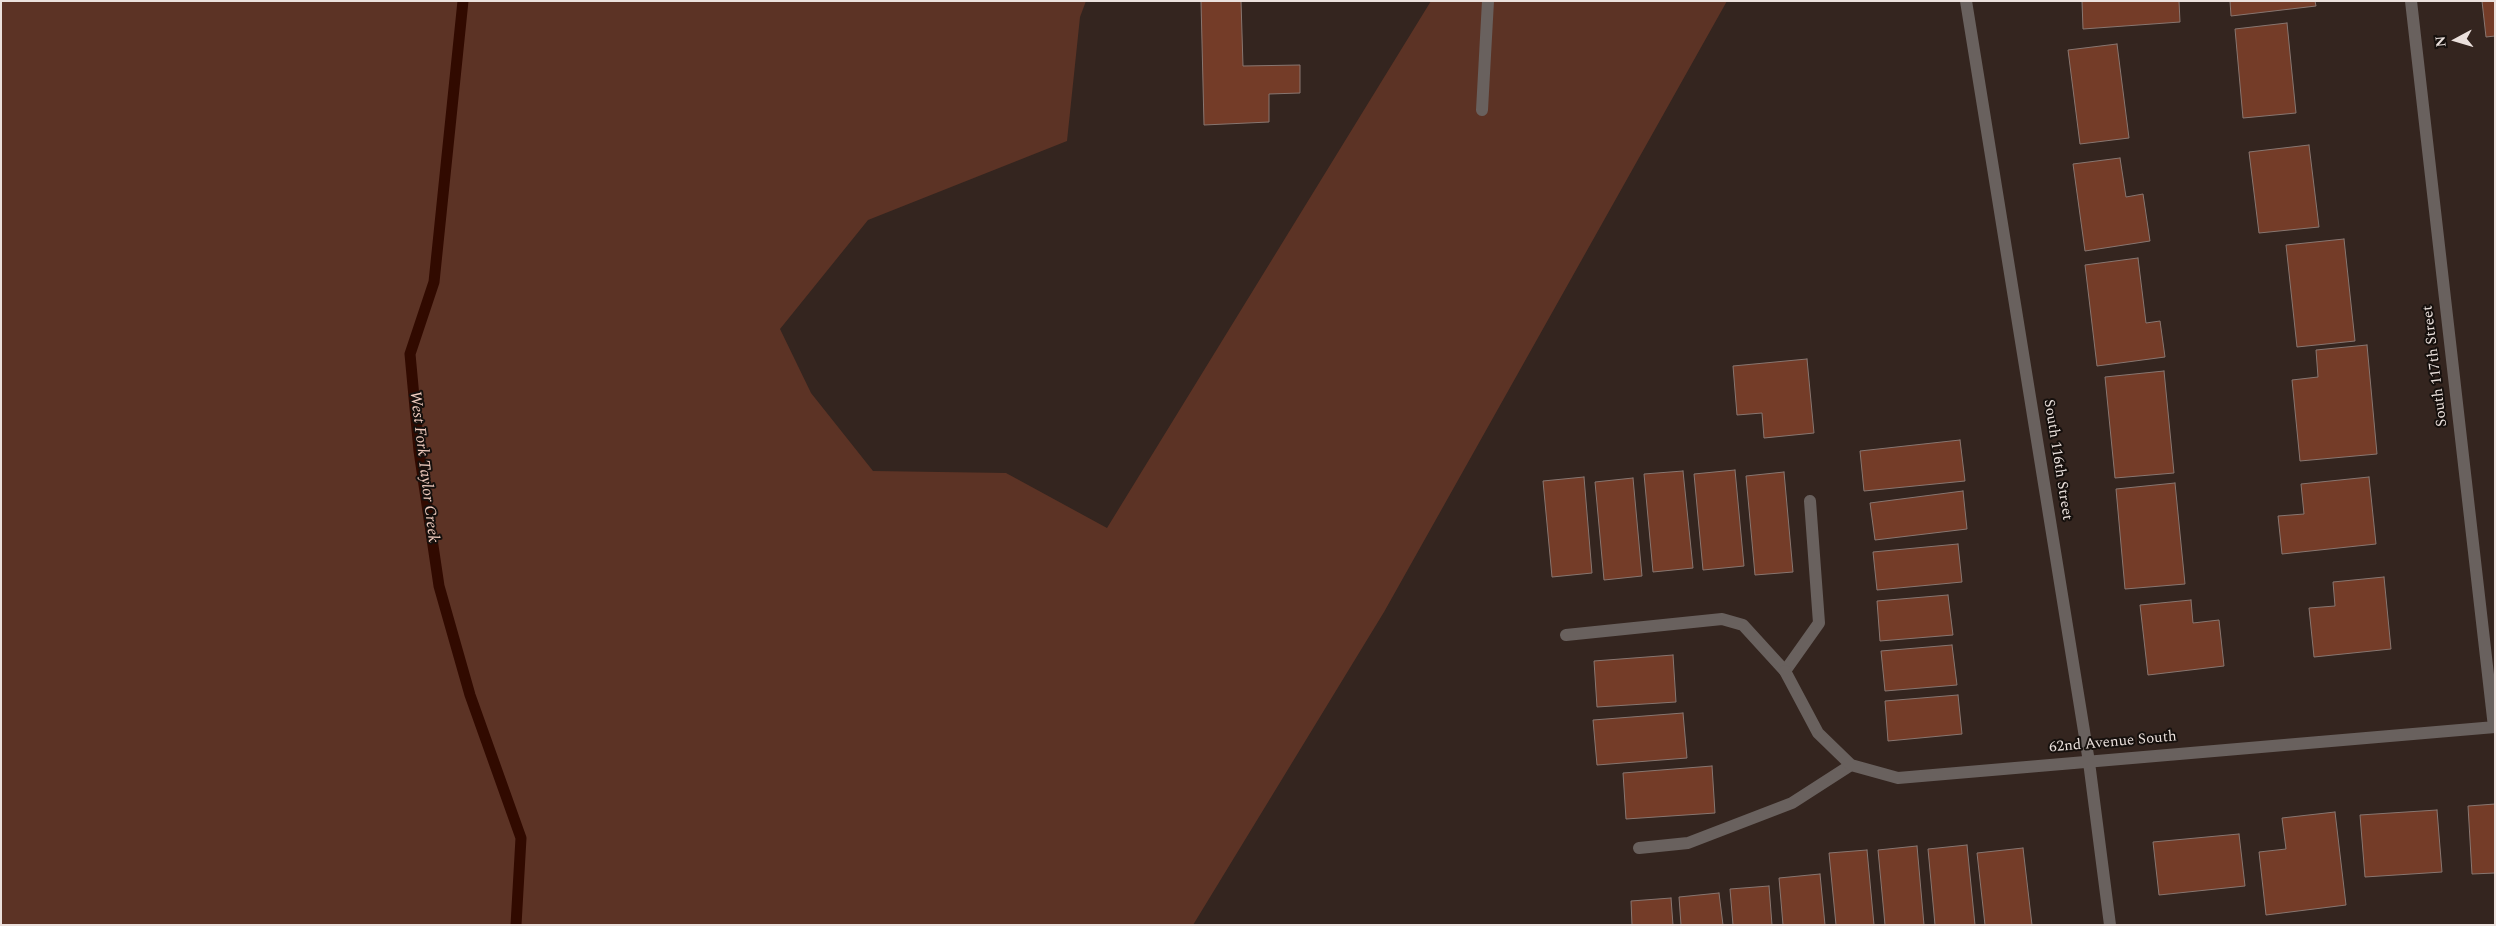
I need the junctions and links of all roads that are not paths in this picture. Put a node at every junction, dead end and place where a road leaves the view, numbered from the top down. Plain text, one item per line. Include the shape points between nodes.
1 (1488, 1) edge
2 (1966, 1) edge
3 (2411, 1) edge
4 (1482, 110) dead end
5 (1810, 501) dead end
6 (1566, 635) dead end
7 (1784, 671) junction
8 (2494, 727) edge
9 (2089, 762) junction
10 (1852, 765) junction
11 (1639, 848) dead end
12 (2110, 925) edge

1 - 4 street
2 - 9 street, South 116th Street
3 - 8 street, South 117th Street
5 - 7 street via 1819,623
6 - 7 street, 62nd Avenue South via 1722,619 1744,625
7 - 10 street, 62nd Avenue South via 1818,733
8 - 9 street, 62nd Avenue South
9 - 10 street, 62nd Avenue South via 1898,778
9 - 12 street, South 116th Street
10 - 11 street via 1792,803 1688,843

